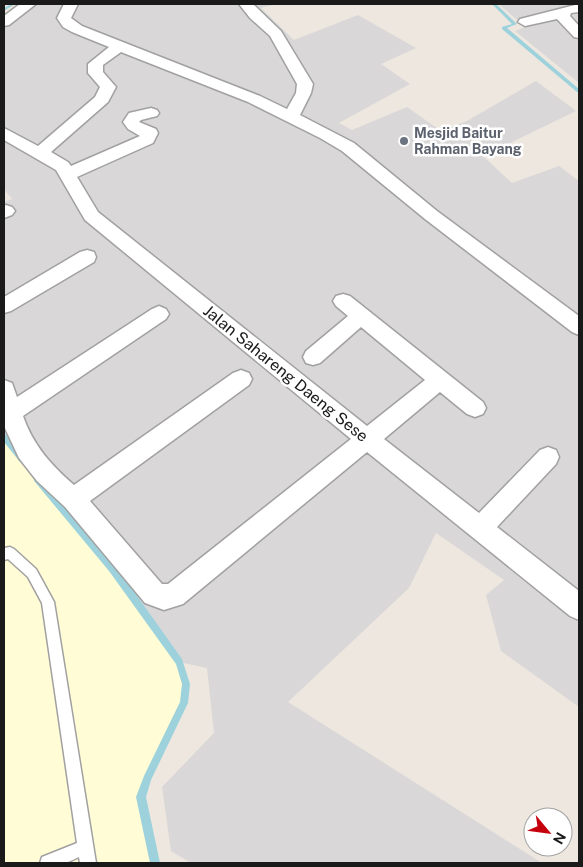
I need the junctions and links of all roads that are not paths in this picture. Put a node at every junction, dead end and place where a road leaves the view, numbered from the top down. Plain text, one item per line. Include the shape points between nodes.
1 (29, 4) edge
2 (246, 4) edge
3 (579, 8) edge
4 (67, 11) edge
5 (563, 13) junction
6 (4, 22) edge
7 (525, 22) dead end
8 (579, 34) edge
9 (120, 46) junction
10 (151, 113) dead end
11 (292, 117) junction
12 (4, 133) edge
13 (40, 153) junction
14 (68, 174) junction
15 (87, 257) dead end
16 (343, 302) dead end
17 (4, 306) edge
18 (159, 314) dead end
19 (361, 316) junction
20 (579, 327) edge
21 (313, 357) dead end
22 (241, 379) dead end
23 (439, 380) junction
24 (4, 389) edge
25 (475, 408) dead end
26 (10, 413) junction
27 (366, 438) junction
28 (548, 457) dead end
29 (73, 500) junction
30 (480, 528) junction
31 (4, 554) edge
32 (579, 607) edge
33 (86, 848) junction
34 (48, 863) edge
35 (88, 863) edge

1 - 6 street
2 - 11 street via 276,34 301,74 305,89
3 - 5 street
4 - 9 street via 68,24
5 - 7 street
5 - 8 street via 568,24
9 - 11 street
9 - 13 street via 94,64 96,74 108,88 102,99
10 - 14 street via 135,116 131,122 150,133 147,139
11 - 20 street via 348,147 431,216
12 - 13 street, Jalan Sahareng Daeng Sese
13 - 14 street, Jalan Sahareng Daeng Sese via 62,166
14 - 27 street, Jalan Sahareng Daeng Sese via 91,216
15 - 17 street
16 - 19 street
18 - 26 street
19 - 21 street
19 - 23 street
22 - 29 street
23 - 25 street
23 - 27 street
24 - 26 street
26 - 29 street via 23,446
27 - 29 street via 170,596 154,594
27 - 30 street, Jalan Sahareng Daeng Sese
28 - 30 street
30 - 32 street, Jalan Sahareng Daeng Sese
31 - 33 lane via 10,553 32,573 48,602
33 - 34 lane
33 - 35 lane

